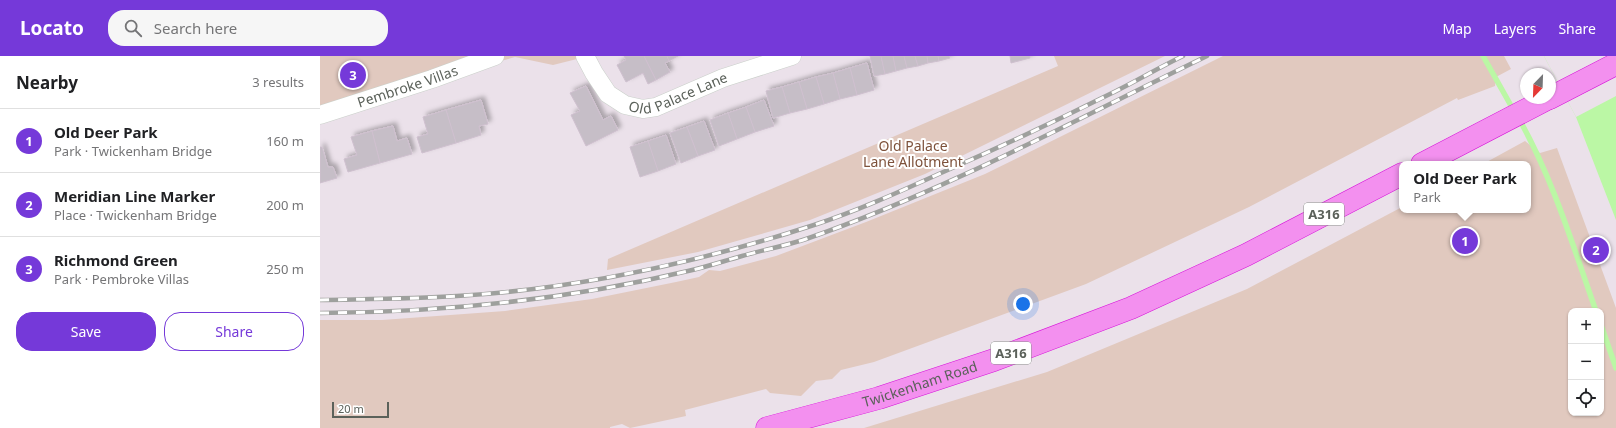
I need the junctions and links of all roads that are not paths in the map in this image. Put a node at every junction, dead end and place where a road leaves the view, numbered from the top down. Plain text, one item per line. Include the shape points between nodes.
1 (495, 56) edge
2 (585, 56) edge
3 (792, 56) edge
4 (1616, 64) edge
5 (1556, 95) edge
6 (1538, 104) edge
7 (320, 115) edge
8 (1428, 161) edge
9 (1399, 176) edge
10 (767, 428) edge

1 - 7 street, Pembroke Villas
2 - 3 street, Old Palace Lane via 608,94 624,105 644,110 723,78
4 - 5 highway
6 - 8 highway
9 - 10 highway, Twickenham Road / A316 via 1246,255 1131,308 994,360 879,398

